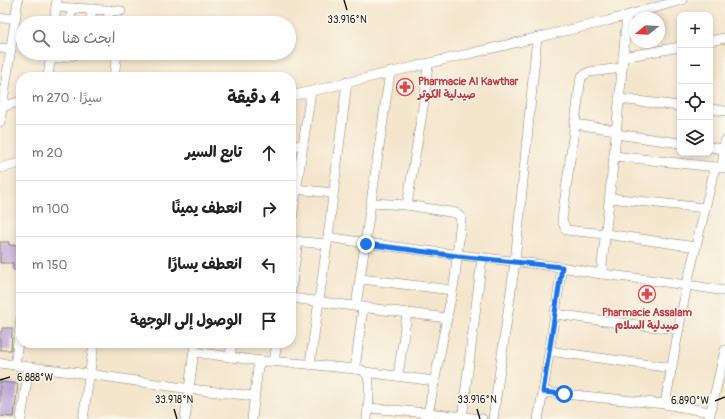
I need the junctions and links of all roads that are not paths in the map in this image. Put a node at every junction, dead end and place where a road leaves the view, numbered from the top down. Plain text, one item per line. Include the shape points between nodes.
1 (18, 0) edge
2 (682, 0) edge
3 (56, 3) edge
4 (72, 8) junction
5 (92, 9) junction
6 (110, 10) junction
7 (121, 11) dead end
8 (16, 16) edge
9 (55, 16) edge
10 (71, 16) edge
11 (91, 16) edge
12 (109, 16) edge
13 (627, 16) junction
14 (0, 18) edge
15 (16, 18) joint
16 (536, 37) junction
17 (725, 38) edge
18 (713, 40) edge
19 (0, 48) edge
20 (677, 48) edge
21 (11, 49) junction
22 (623, 57) junction
23 (50, 60) edge
24 (116, 60) edge
25 (428, 63) junction
26 (622, 68) junction
27 (48, 72) edge
28 (115, 72) edge
29 (390, 72) junction
30 (347, 82) junction
31 (311, 91) junction
32 (296, 95) edge
33 (619, 99) junction
34 (16, 103) edge
35 (677, 106) edge
36 (713, 109) edge
37 (1, 110) edge
38 (725, 111) edge
39 (0, 122) edge
40 (574, 124) junction
41 (616, 132) junction
42 (677, 142) edge
43 (303, 144) junction
44 (725, 145) edge
45 (296, 146) edge
46 (713, 147) edge
47 (614, 156) junction
48 (16, 164) edge
49 (721, 167) edge
50 (0, 168) edge
51 (296, 189) joint
52 (334, 193) junction
53 (610, 198) junction
54 (372, 203) junction
55 (407, 205) junction
56 (705, 208) junction
57 (606, 234) junction
58 (328, 240) junction
59 (296, 241) edge
60 (366, 244) junction
61 (696, 246) junction
62 (457, 256) junction
63 (482, 258) junction
64 (515, 262) junction
65 (562, 267) junction
66 (601, 274) junction
67 (360, 279) junction
68 (687, 284) junction
69 (452, 290) junction
70 (725, 291) edge
71 (296, 299) edge
72 (319, 302) junction
73 (359, 307) junction
74 (407, 313) junction
75 (555, 314) junction
76 (447, 318) junction
77 (679, 329) junction
78 (17, 348) edge
79 (93, 348) edge
80 (192, 348) edge
81 (199, 348) edge
82 (231, 348) edge
83 (276, 348) edge
84 (725, 350) edge
85 (549, 351) junction
86 (230, 357) junction
87 (274, 361) junction
88 (261, 362) junction
89 (0, 363) edge
90 (310, 364) junction
91 (15, 365) junction
92 (29, 368) junction
93 (672, 368) junction
94 (355, 369) junction
95 (366, 372) junction
96 (89, 374) junction
97 (398, 376) junction
98 (435, 381) junction
99 (190, 389) junction
100 (543, 392) junction
101 (254, 396) junction
102 (665, 404) junction
103 (368, 408) junction
104 (709, 415) edge
105 (428, 416) edge
106 (463, 418) edge
107 (20, 419) edge
108 (83, 419) edge
109 (185, 419) edge
110 (252, 419) edge
111 (367, 419) edge
112 (482, 419) edge
113 (492, 419) edge
114 (538, 419) edge

1 - 8 street
2 - 13 street
3 - 4 street
3 - 9 street
4 - 5 street
4 - 10 street
5 - 6 street
5 - 11 street
6 - 7 street
6 - 12 street
13 - 16 street
13 - 22 street
14 - 15 street
15 - 21 street
16 - 25 street
16 - 64 street
17 - 18 street
19 - 21 street
20 - 22 street
21 - 37 street
22 - 26 street
23 - 27 street
24 - 28 street
25 - 29 street
25 - 55 street
26 - 33 street
26 - 40 street via 589,72 581,77
29 - 30 street
29 - 54 street
30 - 31 street
30 - 52 street
31 - 32 street
31 - 43 street
33 - 35 street
33 - 41 street
34 - 37 street
36 - 38 street
37 - 39 street
40 - 41 street
40 - 57 street via 562,220 566,230
41 - 42 street
41 - 47 street
43 - 45 street
43 - 51 street
44 - 46 street
44 - 49 street
47 - 49 street
47 - 53 street
48 - 50 street
49 - 56 street
51 - 52 street
52 - 58 street
53 - 56 street
53 - 57 street
54 - 55 street
54 - 60 street
55 - 62 street via 460,215
56 - 61 street
57 - 61 street
57 - 66 street
58 - 59 street
58 - 60 street
58 - 72 street
60 - 62 street
60 - 67 street
61 - 68 street
62 - 63 street
62 - 69 street
63 - 64 street
63 - 106 street
64 - 65 street
64 - 113 street
65 - 66 street
65 - 75 street
66 - 68 street
67 - 69 street
67 - 73 street
68 - 70 street
68 - 77 street
69 - 76 street
71 - 72 street
72 - 73 street
72 - 90 street
73 - 74 street
73 - 94 street
74 - 76 street
74 - 97 street
75 - 77 street
75 - 85 street
76 - 98 street
77 - 93 street
78 - 91 street
79 - 96 street
80 - 99 street
81 - 86 street
82 - 86 street
83 - 87 street
84 - 104 street
85 - 93 street
85 - 100 street
86 - 88 street
87 - 88 street
87 - 90 street
88 - 101 street
89 - 91 street
90 - 94 street
91 - 92 street
92 - 96 street
92 - 107 street
93 - 102 street
94 - 95 street
95 - 97 street
95 - 103 street via 369,383
96 - 99 street
96 - 108 street
97 - 98 street
98 - 105 street
99 - 101 street
99 - 109 street
100 - 102 street
100 - 114 street
101 - 110 street
102 - 104 street
103 - 105 street
103 - 111 street
105 - 106 street
106 - 112 street

